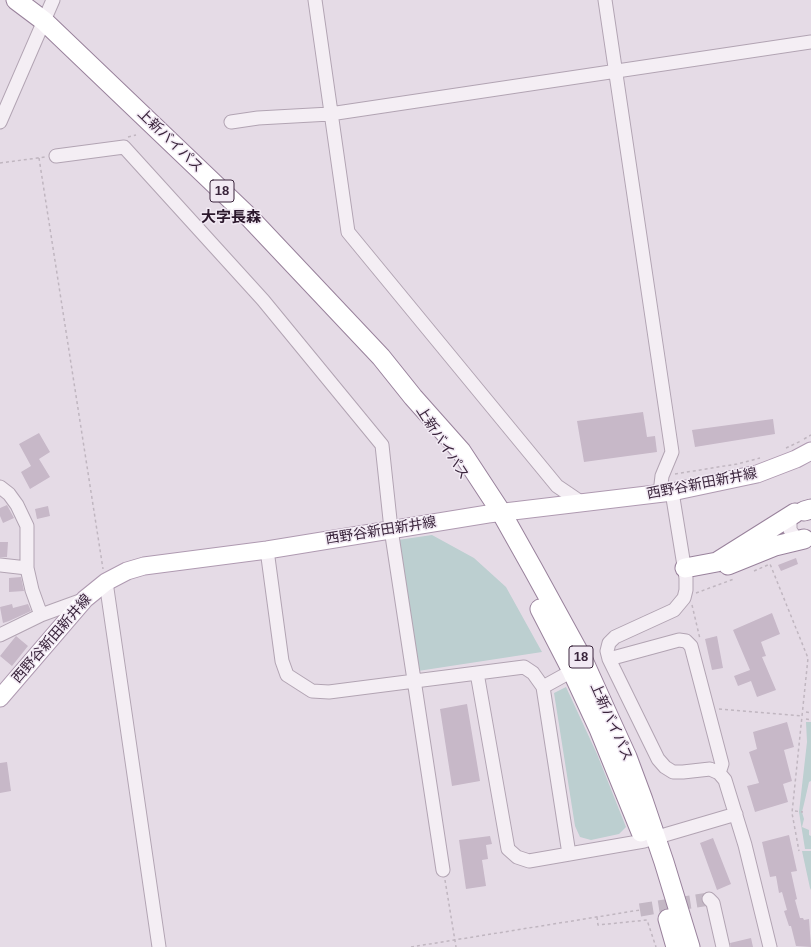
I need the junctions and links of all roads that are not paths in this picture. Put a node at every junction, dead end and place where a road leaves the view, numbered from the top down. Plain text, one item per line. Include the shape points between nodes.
1 (16, 0) edge
2 (53, 0) edge
3 (315, 0) edge
4 (605, 0) edge
5 (44, 21) junction
6 (811, 42) edge
7 (616, 71) junction
8 (330, 114) junction
9 (0, 122) edge
10 (231, 122) dead end
11 (56, 156) dead end
12 (811, 451) edge
13 (0, 487) edge
14 (666, 493) junction
15 (582, 503) junction
16 (805, 512) edge
17 (494, 513) junction
18 (391, 529) junction
19 (808, 538) edge
20 (267, 550) junction
21 (0, 565) edge
22 (27, 568) junction
23 (685, 573) junction
24 (106, 582) junction
25 (85, 599) junction
26 (41, 615) junction
27 (0, 635) edge
28 (609, 659) junction
29 (572, 672) junction
30 (477, 673) junction
31 (414, 681) junction
32 (543, 687) junction
33 (0, 698) edge
34 (719, 772) junction
35 (736, 814) junction
36 (650, 840) junction
37 (569, 854) junction
38 (444, 870) road end
39 (709, 899) dead end
40 (159, 947) edge
41 (676, 947) edge
42 (690, 947) edge
43 (723, 947) edge
44 (770, 947) edge

1 - 5 highway, 上新バイパス / 18
2 - 5 street
3 - 8 street
4 - 7 street
5 - 9 street
5 - 17 highway, 上新バイパス / 18 via 248,216 370,346 461,451
6 - 7 street
7 - 8 street
7 - 14 street via 672,452 662,476
8 - 10 street
8 - 15 street via 348,232 557,486
11 - 18 street via 124,147 263,300 382,445
12 - 14 main road, 西野谷新田新井線 via 757,474
13 - 22 street via 17,505 27,526
14 - 15 main road, 西野谷新田新井線
14 - 23 street
15 - 17 main road, 西野谷新田新井線
16 - 19 street via 790,521 790,530 796,537
16 - 23 highway via 717,562
17 - 18 main road, 西野谷新田新井線
17 - 29 highway, 上新バイパス / 18
17 - 36 highway, 上新バイパス / 18 via 583,660 627,757
18 - 20 main road, 西野谷新田新井線
18 - 31 street
19 - 23 highway via 775,546 701,575
20 - 24 main road, 西野谷新田新井線 via 144,566
20 - 31 street via 282,661 287,674 298,684 312,691 329,692
21 - 22 street
22 - 26 street
23 - 28 street via 684,598 674,610 615,637 609,643
24 - 25 main road, 西野谷新田新井線
24 - 40 street
25 - 26 street
25 - 33 main road, 西野谷新田新井線
26 - 27 street
28 - 34 street via 658,759 665,767 678,772 710,769
28 - 34 street via 679,640 686,641 691,646 722,764
29 - 32 street
29 - 36 highway, 上新バイパス / 18
30 - 31 street
30 - 32 street via 524,667 533,673
30 - 37 street via 508,849 517,857 529,861
31 - 38 street
32 - 37 street
34 - 35 street via 725,780
35 - 36 street
35 - 44 street
36 - 37 street
36 - 41 highway, 上新バイパス / 18
36 - 42 highway, 上新バイパス / 18
39 - 43 street via 713,903

